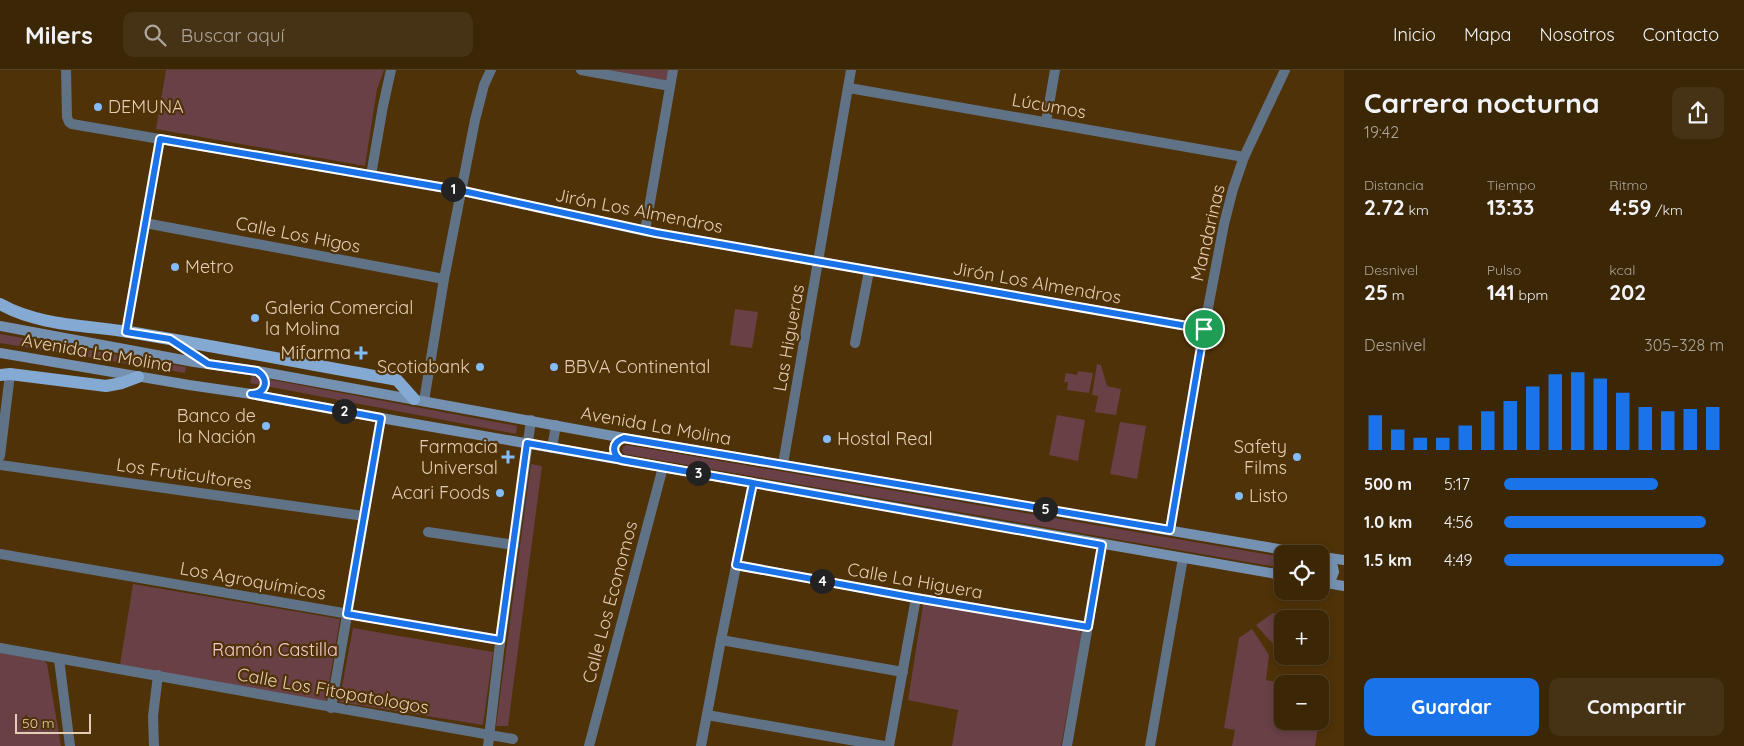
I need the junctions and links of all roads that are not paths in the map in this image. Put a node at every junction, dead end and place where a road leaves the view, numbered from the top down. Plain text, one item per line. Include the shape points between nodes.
1 (66, 70) edge
2 (391, 70) edge
3 (491, 70) edge
4 (581, 70) edge
5 (673, 70) edge
6 (852, 70) edge
7 (1055, 70) edge
8 (1285, 70) edge
9 (670, 86) junction
10 (849, 88) junction
11 (1046, 122) junction
12 (160, 139) junction
13 (1244, 157) junction
14 (372, 175) junction
15 (463, 191) junction
16 (145, 223) junction
17 (645, 231) junction
18 (819, 262) junction
19 (870, 271) junction
20 (444, 279) junction
21 (0, 304) edge
22 (0, 326) edge
23 (88, 327) junction
24 (1204, 329) junction
25 (126, 332) junction
26 (170, 339) junction
27 (86, 341) junction
28 (855, 343) dead end
29 (0, 353) edge
30 (208, 364) junction
31 (257, 371) junction
32 (5, 374) edge
33 (138, 377) junction
34 (251, 394) junction
35 (419, 400) junction
36 (381, 418) junction
37 (531, 420) junction
38 (556, 425) junction
39 (624, 438) junction
40 (527, 443) junction
41 (552, 448) junction
42 (0, 456) edge
43 (621, 460) junction
44 (783, 464) junction
45 (0, 465) edge
46 (663, 467) junction
47 (753, 483) junction
48 (364, 516) junction
49 (1170, 530) junction
50 (428, 532) dead end
51 (514, 545) junction
52 (1102, 545) junction
53 (1274, 548) edge
54 (0, 554) edge
55 (1183, 558) junction
56 (1329, 558) edge
57 (1344, 560) edge
58 (1329, 563) edge
59 (736, 565) junction
60 (1274, 574) edge
61 (1329, 579) edge
62 (1329, 583) edge
63 (1344, 586) edge
64 (916, 598) junction
65 (347, 614) junction
66 (1088, 627) junction
67 (500, 640) junction
68 (721, 640) junction
69 (0, 648) edge
70 (59, 659) junction
71 (903, 672) junction
72 (158, 675) junction
73 (331, 708) junction
74 (707, 715) junction
75 (513, 739) dead end
76 (488, 741) edge
77 (70, 746) edge
78 (154, 746) edge
79 (589, 746) edge
80 (701, 746) edge
81 (884, 746) edge
82 (889, 746) edge
83 (1067, 746) edge
84 (1150, 746) edge

1 - 12 street, Jirón Los Almendros via 66,117 69,122
2 - 14 street
3 - 15 street via 475,120
4 - 9 street
5 - 9 street
6 - 10 street, Las Higueras
7 - 11 street
8 - 13 street, Mandarinas
9 - 17 street
10 - 11 street, Lúcumos
10 - 18 street, Las Higueras
11 - 13 street, Lúcumos
12 - 14 street, Jirón Los Almendros
12 - 16 street
13 - 24 street, Mandarinas via 1224,224
14 - 15 street, Jirón Los Almendros
15 - 17 street, Jirón Los Almendros
15 - 20 street
16 - 20 street, Calle Los Higos
16 - 25 street
17 - 18 street, Jirón Los Almendros
18 - 19 street, Jirón Los Almendros
18 - 44 street, Las Higueras
19 - 24 street, Jirón Los Almendros
19 - 28 street
20 - 35 street
21 - 23 main road via 38,319
22 - 27 main road, Avenida La Molina
23 - 25 main road
23 - 27 main road
24 - 49 street, Mandarinas
25 - 26 main road
26 - 30 main road
26 - 35 main road via 397,380
27 - 30 main road, Avenida La Molina
29 - 33 main road, Avenida La Molina
30 - 31 main road, Avenida La Molina
31 - 34 main road via 265,379 265,385 262,391
31 - 35 main road, Avenida La Molina
32 - 33 main road via 106,386
32 - 42 street
33 - 34 main road, Avenida La Molina
34 - 36 main road, Avenida La Molina
35 - 37 main road, Avenida La Molina
36 - 40 main road, Avenida La Molina
36 - 48 street
37 - 38 main road, Avenida La Molina
37 - 40 street
38 - 39 main road, Avenida La Molina
38 - 41 street
39 - 43 main road via 614,445 616,456
39 - 44 main road, Avenida La Molina
40 - 41 main road, Avenida La Molina
40 - 51 street
41 - 43 main road, Avenida La Molina
43 - 46 main road, Avenida La Molina
44 - 49 main road, Avenida La Molina
45 - 48 street, Los Fruticultores
46 - 47 main road, Avenida La Molina
46 - 79 street, Calle Los Economos
47 - 52 main road, Avenida La Molina
47 - 59 street
48 - 65 street
49 - 53 main road, Avenida La Molina
50 - 51 street
51 - 67 street
52 - 55 main road, Avenida La Molina
52 - 66 street
54 - 65 street, Los Agroquímicos
55 - 60 main road, Avenida La Molina
55 - 84 street
56 - 57 main road
58 - 61 main road via 1334,572
59 - 64 street, Calle La Higuera
59 - 68 street
62 - 63 main road
64 - 66 street, Calle La Higuera
64 - 71 street
65 - 67 street, Los Agroquímicos
65 - 73 street
66 - 83 street
67 - 76 street
68 - 71 street
68 - 74 street
69 - 70 street, Calle Los Fitopatologos
70 - 72 street, Calle Los Fitopatologos
70 - 77 street
71 - 82 street
72 - 73 street, Calle Los Fitopatologos
72 - 78 street via 153,716
73 - 76 street, Calle Los Fitopatologos
74 - 80 street
74 - 81 street
75 - 76 street, Calle Los Fitopatologos

